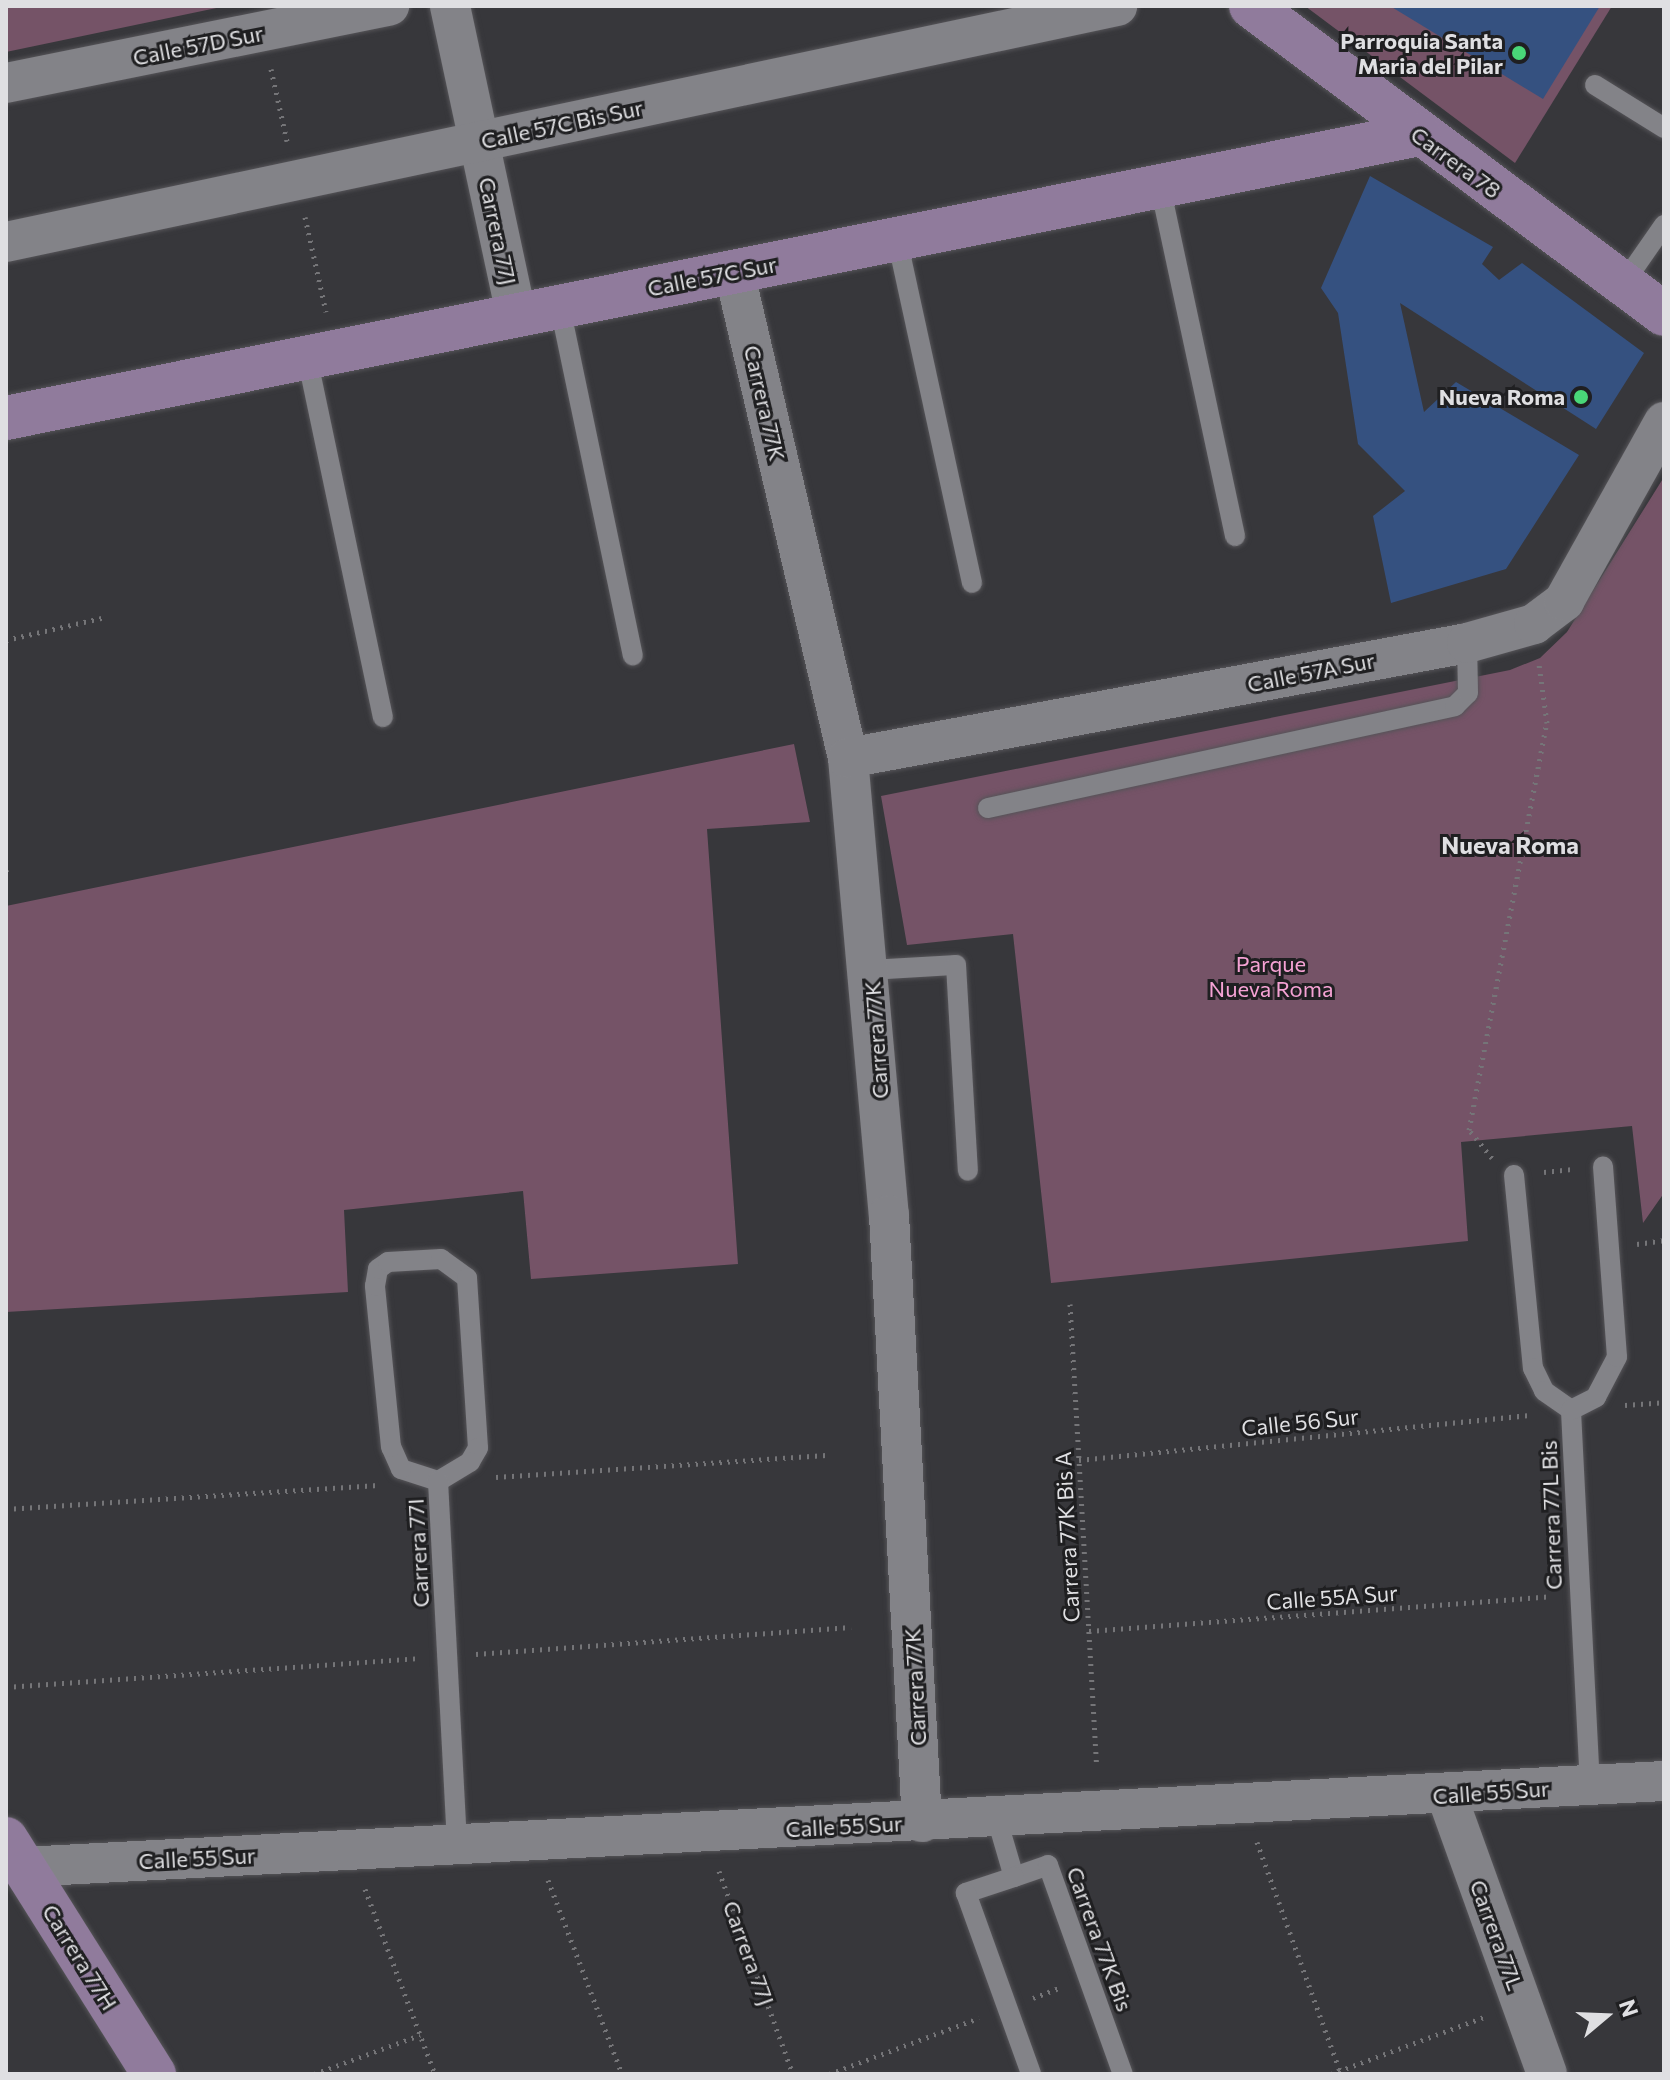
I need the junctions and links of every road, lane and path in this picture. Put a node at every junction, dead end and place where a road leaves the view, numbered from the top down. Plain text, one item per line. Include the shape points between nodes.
1 (389, 6) edge
2 (450, 6) edge
3 (1117, 6) edge
4 (1251, 6) edge
5 (6, 83) edge
6 (1595, 85) dead end
7 (1664, 128) edge
8 (1419, 134) junction
9 (479, 141) junction
10 (1160, 186) junction
11 (1664, 225) edge
12 (897, 239) junction
13 (6, 242) edge
14 (734, 271) junction
15 (1623, 284) junction
16 (560, 307) junction
17 (1664, 314) edge
18 (516, 315) junction
19 (307, 357) junction
20 (6, 418) edge
21 (1664, 422) edge
22 (1235, 536) dead end
23 (972, 583) dead end
24 (106, 617) dead end
25 (1534, 624) junction
26 (6, 640) edge
27 (1467, 643) junction
28 (633, 655) dead end
29 (383, 717) dead end
30 (848, 758) junction
31 (988, 808) dead end
32 (871, 970) junction
33 (1603, 1167) joint
34 (968, 1171) dead end
35 (1514, 1175) junction
36 (1070, 1304) dead end
37 (1571, 1410) junction
38 (1524, 1416) dead end
39 (1079, 1460) junction
40 (438, 1481) junction
41 (1577, 1594) junction
42 (1089, 1631) junction
43 (1097, 1767) dead end
44 (1664, 1781) edge
45 (1590, 1786) junction
46 (1447, 1796) junction
47 (1244, 1806) junction
48 (997, 1819) junction
49 (922, 1822) junction
50 (705, 1833) junction
51 (534, 1842) junction
52 (457, 1845) junction
53 (350, 1850) junction
54 (15, 1853) edge
55 (1014, 1877) junction
56 (1089, 1977) junction
57 (1522, 2004) junction
58 (1007, 2007) junction
59 (420, 2035) junction
60 (1340, 2071) junction
61 (154, 2074) edge
62 (314, 2074) edge
63 (435, 2074) edge
64 (622, 2074) edge
65 (793, 2074) edge
66 (829, 2074) edge
67 (1031, 2074) edge
68 (1123, 2074) edge
69 (1331, 2074) edge
70 (1547, 2074) edge

1 - 5 street, Calle 57D Sur
2 - 9 street, Carrera 77J
3 - 9 street, Calle 57C Bis Sur
4 - 8 street, Carrera 78
6 - 7 lane
8 - 10 street, Calle 57C Sur
8 - 15 street, Carrera 78
9 - 13 street, Calle 57C Bis Sur
9 - 18 street, Carrera 77J
10 - 12 street, Calle 57C Sur
10 - 22 lane
11 - 15 lane
12 - 14 street, Calle 57C Sur
12 - 23 lane
14 - 16 street, Calle 57C Sur
14 - 30 street, Carrera 77K
15 - 17 street, Carrera 78
16 - 18 street, Calle 57C Sur
16 - 28 lane
18 - 19 street, Calle 57C Sur
19 - 20 street, Calle 57C Sur
19 - 29 lane
21 - 25 street, Calle 57A Sur via 1564,601
24 - 26 path
25 - 27 street, Calle 57A Sur
25 - 35 path via 1547,723 1469,1130 1484,1151
27 - 30 street, Calle 57A Sur
27 - 31 lane via 1468,693 1455,706
30 - 32 street, Carrera 77K
32 - 34 lane via 956,965
32 - 49 street, Carrera 77K
33 - 35 path
33 - 37 lane, Carrera 77L Bis via 1617,1357 1596,1397
35 - 37 lane via 1533,1368 1544,1391
36 - 39 path, Carrera 77K Bis A
37 - 41 lane, Carrera 77L Bis
38 - 39 path, Calle 56 Sur
39 - 42 path, Carrera 77K Bis A
40 - 40 lane, Carrera 77I via 470,1462 478,1448 467,1278 441,1259 388,1262 378,1269 375,1286 391,1447 401,1469
40 - 52 lane, Carrera 77I
41 - 42 path, Calle 55A Sur
41 - 45 lane, Carrera 77L Bis
42 - 43 path, Carrera 77K Bis A
44 - 45 street, Calle 55 Sur
45 - 46 street, Calle 55 Sur
46 - 47 street, Calle 55 Sur
46 - 57 street, Carrera 77L
47 - 48 street, Calle 55 Sur
47 - 60 path
48 - 49 street, Calle 55 Sur
48 - 55 lane
49 - 50 street, Calle 55 Sur
50 - 51 street, Calle 55 Sur
50 - 65 path, Carrera 77J
51 - 52 street, Calle 55 Sur
51 - 64 path
52 - 53 street, Calle 55 Sur
53 - 54 street, Calle 55 Sur
53 - 59 path
54 - 61 street, Carrera 77H
55 - 56 lane, Carrera 77K Bis via 1048,1865
55 - 58 lane via 966,1893
56 - 58 path
56 - 68 lane, Carrera 77K Bis
57 - 60 path
57 - 70 street, Carrera 77L
58 - 66 path
58 - 67 lane
59 - 62 path
59 - 63 path
60 - 69 path

